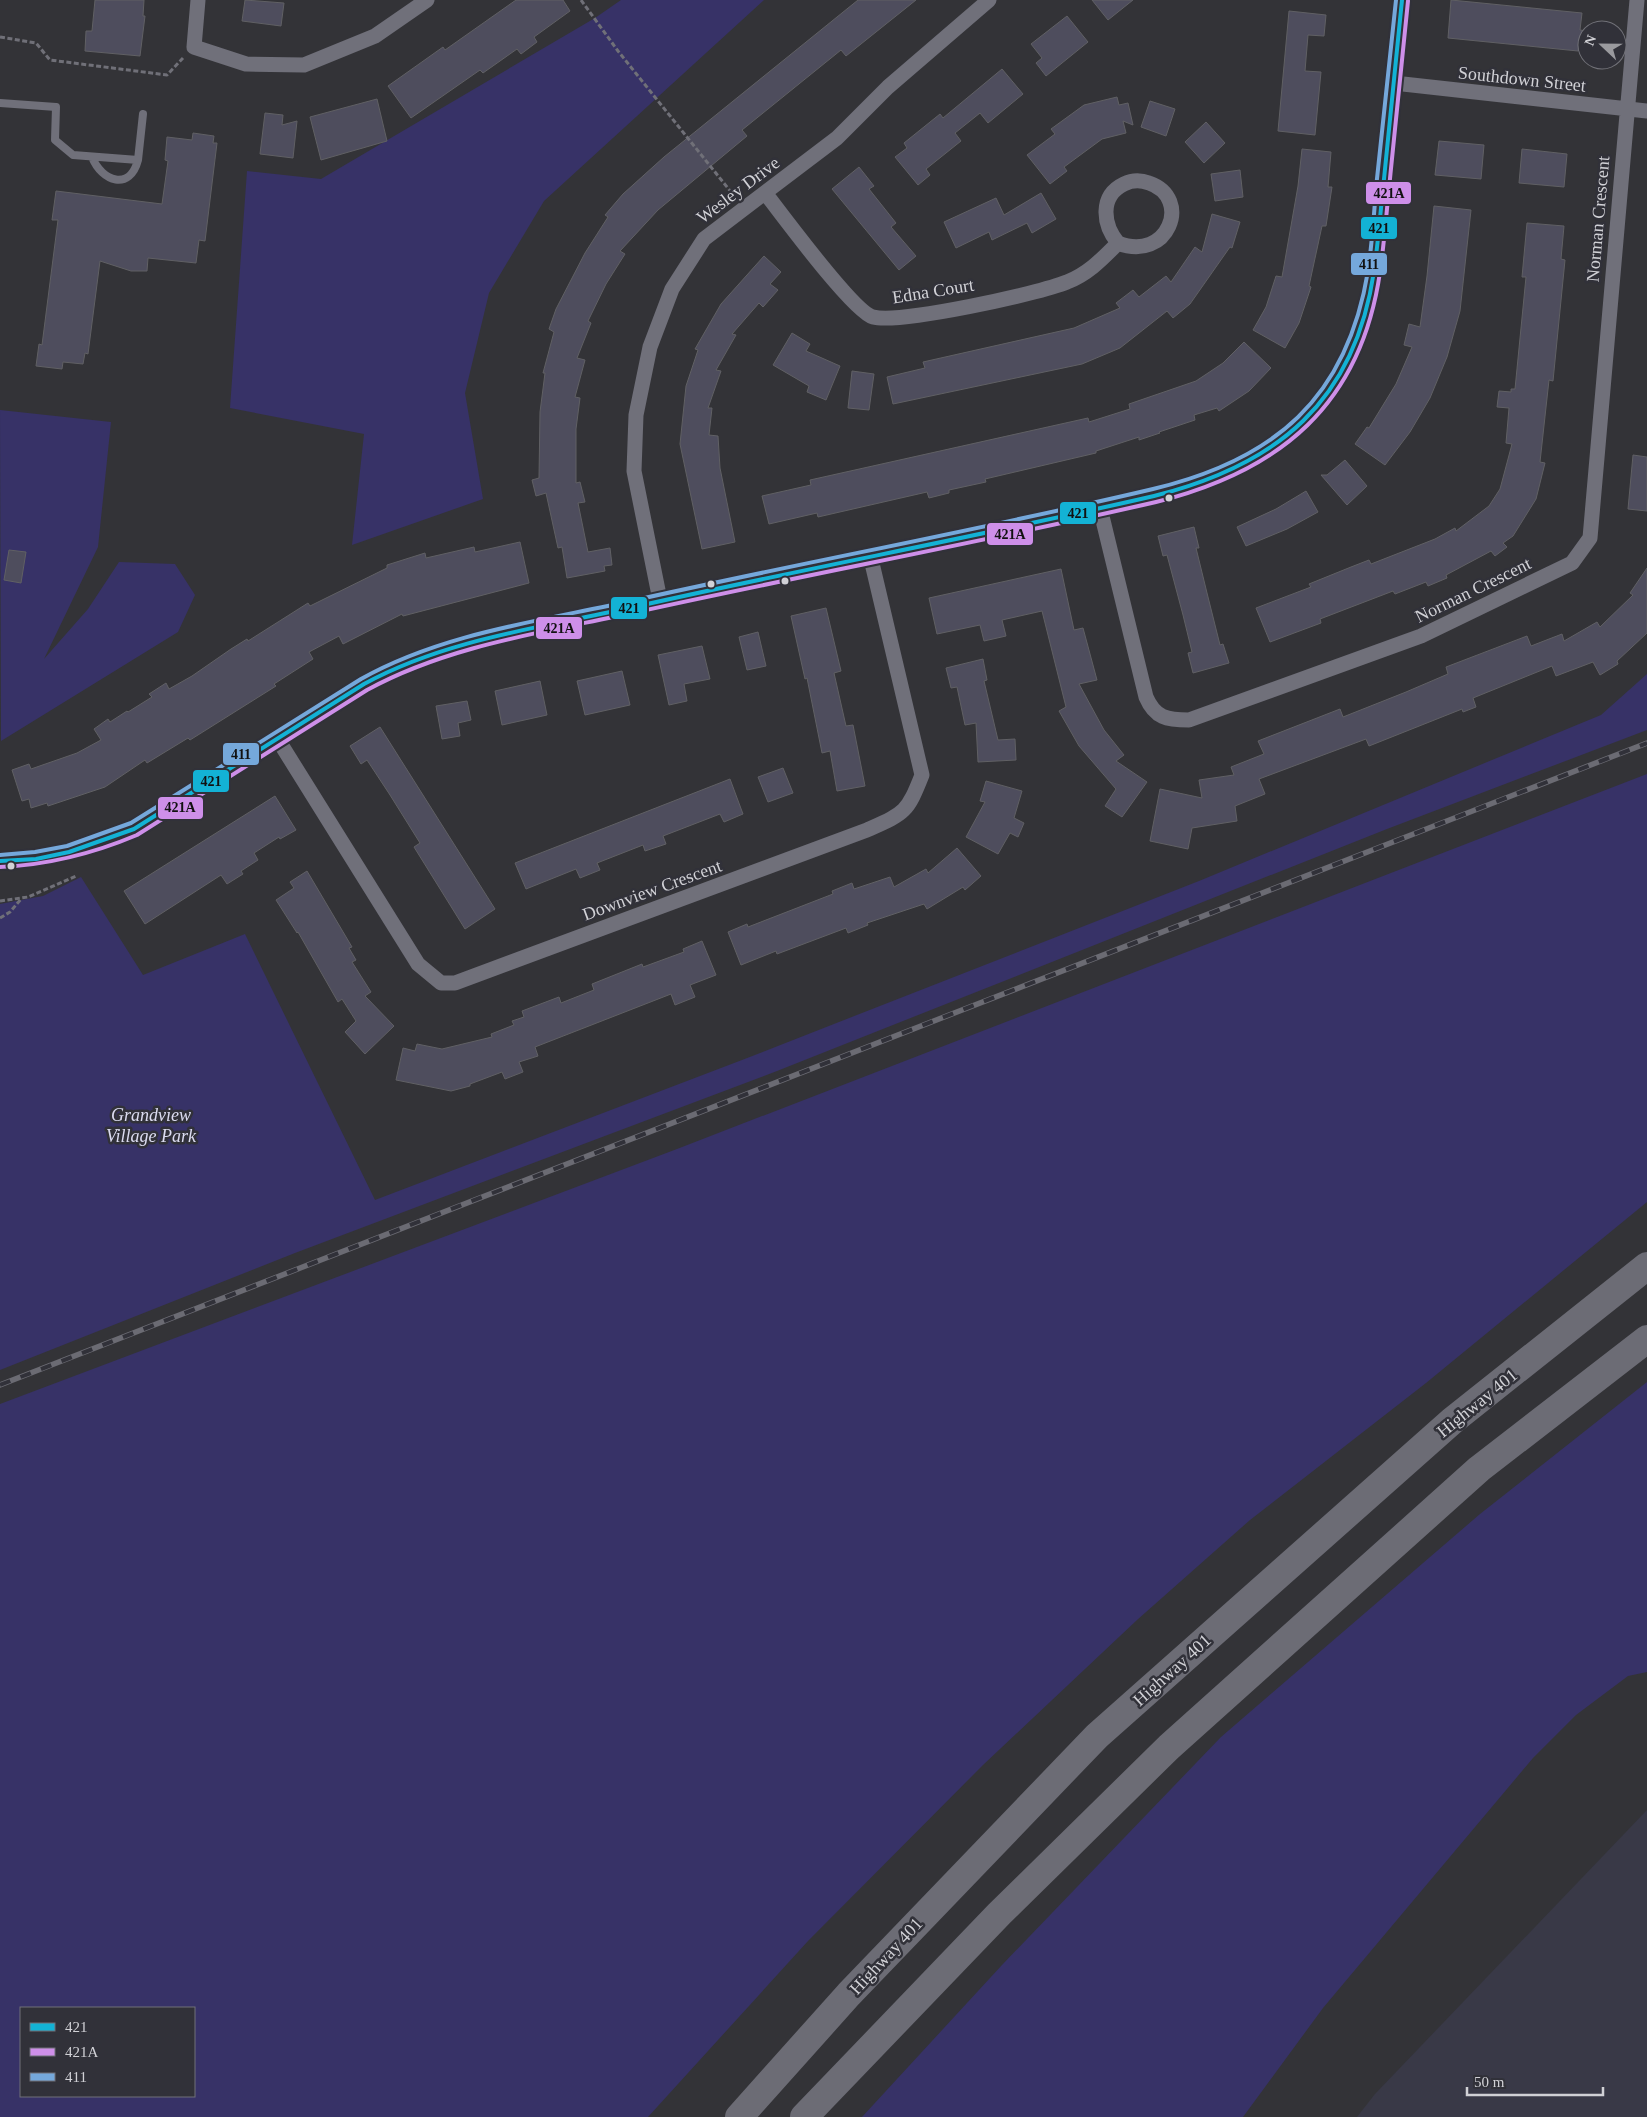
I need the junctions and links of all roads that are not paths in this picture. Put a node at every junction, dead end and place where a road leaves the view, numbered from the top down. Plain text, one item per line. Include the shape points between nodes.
1 (198, 0) edge
2 (427, 0) edge
3 (989, 0) edge
4 (1402, 0) edge
5 (1637, 0) edge
6 (1394, 83) junction
7 (0, 103) edge
8 (1626, 109) junction
9 (1647, 111) edge
10 (142, 114) dead end
11 (92, 157) junction
12 (138, 160) junction
13 (766, 194) junction
14 (1118, 243) junction
15 (1100, 508) junction
16 (872, 559) junction
17 (660, 600) junction
18 (277, 738) junction
19 (0, 860) edge
20 (1647, 1266) edge
21 (1647, 1339) edge
22 (740, 2117) edge
23 (804, 2117) edge

1 - 2 street via 194,47 246,64 304,65 375,36
3 - 13 street, Wesley Drive via 888,87 837,138
4 - 6 street
5 - 8 street, Norman Crescent
6 - 8 street, Southdown Street
6 - 15 street via 1368,304 1354,347 1338,378 1320,404 1298,426 1275,446 1239,469 1202,484
7 - 11 lane via 56,107 55,140 73,155
8 - 9 street, Southdown Street
8 - 15 street, Norman Crescent via 1590,538 1572,563 1421,636 1189,720 1177,720 1165,718 1152,710 1146,697
10 - 12 lane
11 - 12 lane
11 - 12 lane via 104,176 119,180 135,172
13 - 14 street, Edna Court via 853,303 872,317 902,318 1021,295 1068,282 1093,268
13 - 17 street, Wesley Drive via 704,239 672,289 650,347 636,415 634,472
14 - 14 street via 1110,234 1105,213 1113,192 1132,181 1154,185 1163,192 1172,211 1167,232 1150,246 1129,247
15 - 16 street
16 - 17 street
16 - 18 street, Downview Crescent via 922,775 912,801 900,815 868,830 455,983 441,983 418,964
17 - 18 street via 425,656 380,674
18 - 19 street via 134,829 100,845 54,856
20 - 22 highway, Highway 401 via 1452,1421 1097,1736 849,1994
21 - 23 highway via 1479,1469 1169,1747 999,1914

